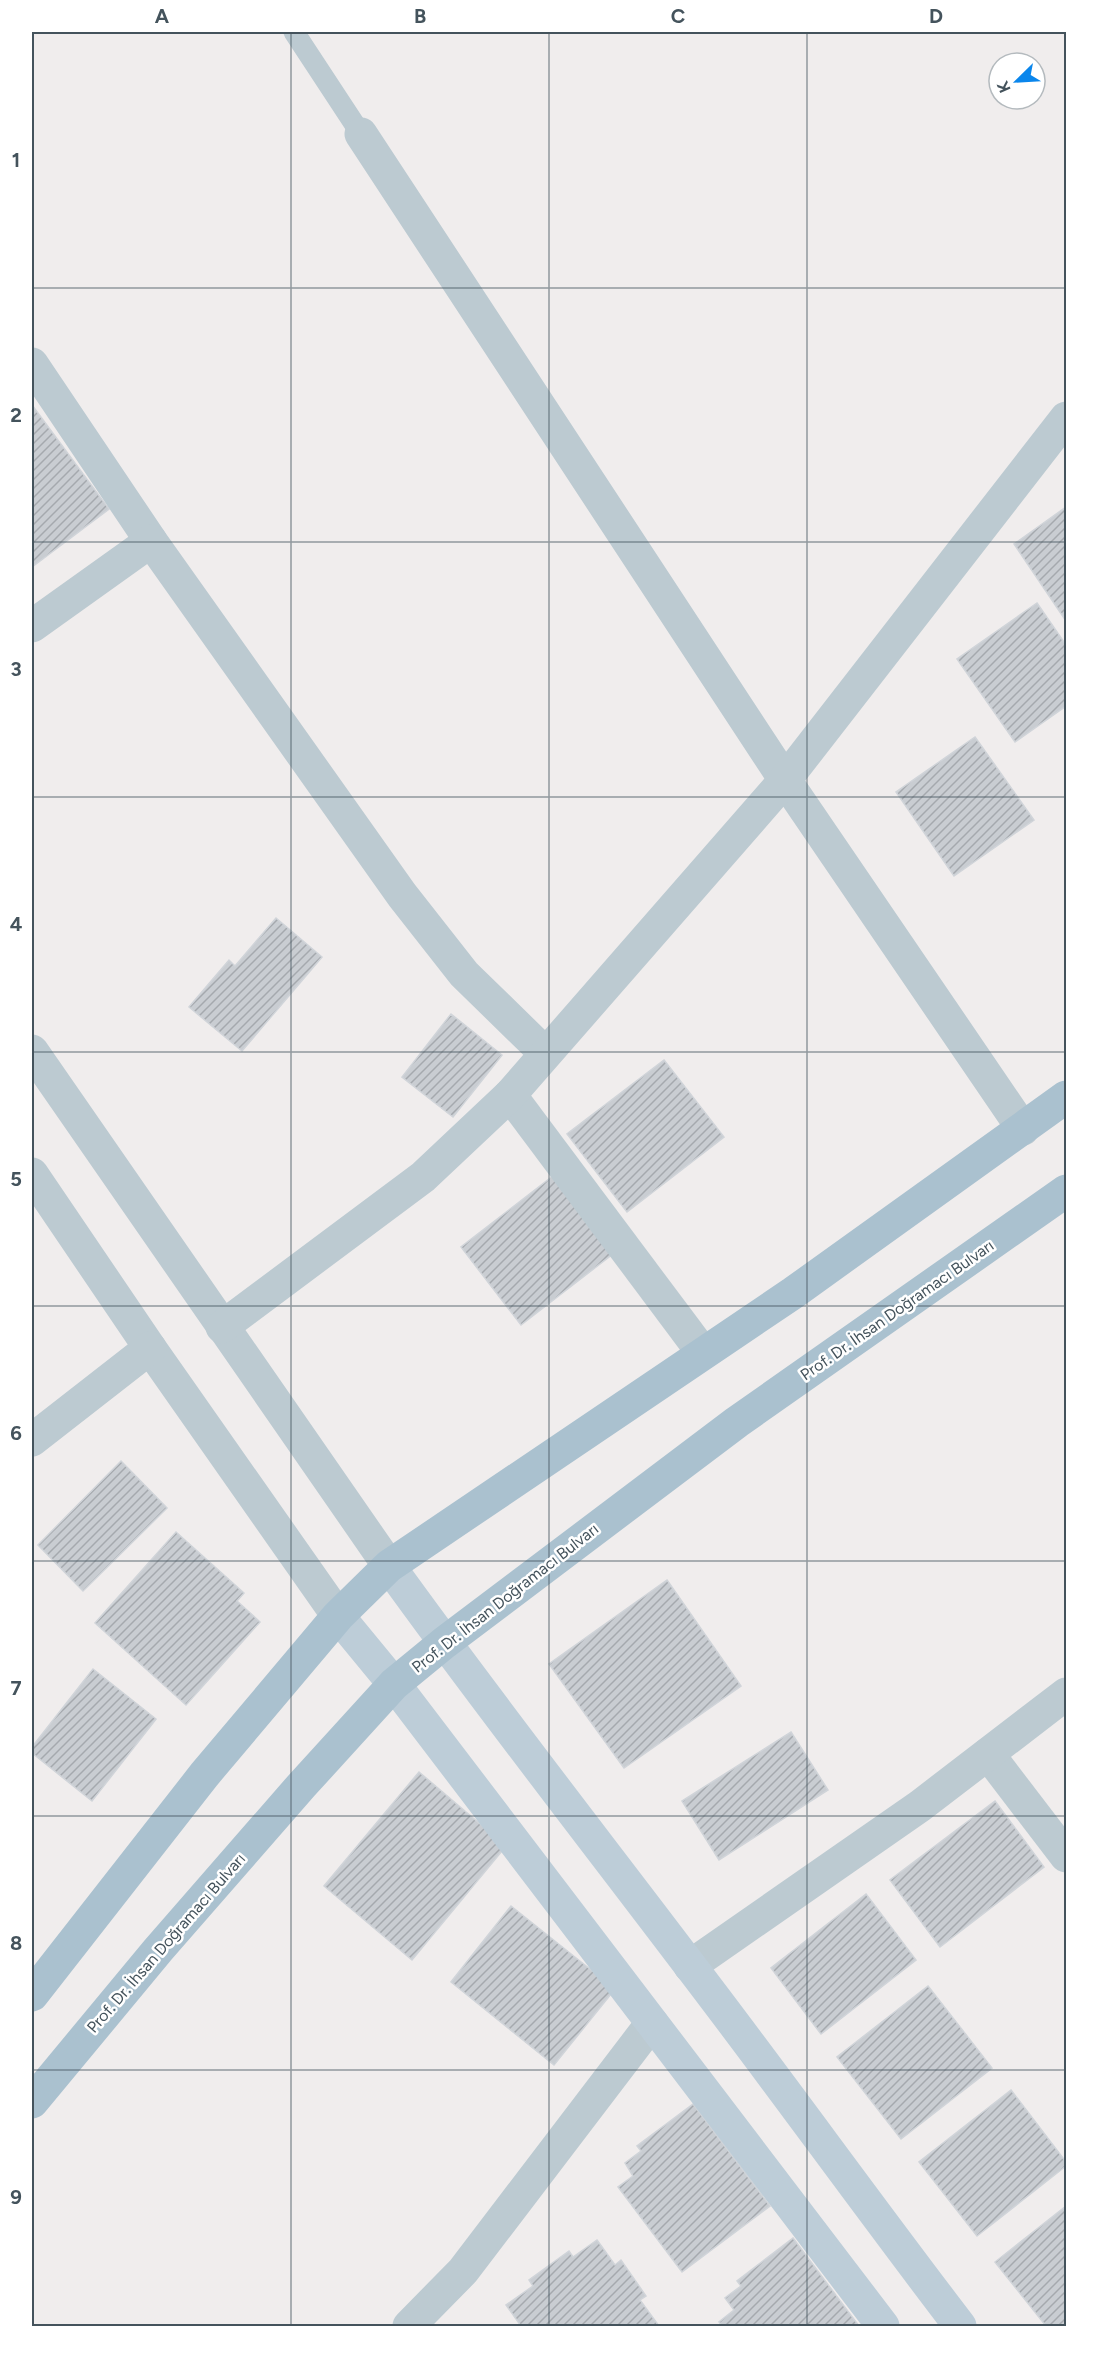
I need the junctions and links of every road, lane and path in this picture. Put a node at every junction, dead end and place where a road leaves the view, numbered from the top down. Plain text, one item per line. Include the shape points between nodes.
1 (294, 32) edge
2 (361, 134) joint
3 (32, 364) edge
4 (1066, 418) edge
5 (152, 541) junction
6 (32, 626) edge
7 (785, 780) junction
8 (32, 1051) edge
9 (545, 1053) junction
10 (510, 1095) junction
11 (1066, 1097) edge
12 (1023, 1129) junction
13 (32, 1174) edge
14 (1066, 1191) edge
15 (222, 1327) junction
16 (150, 1348) junction
17 (703, 1353) junction
18 (32, 1440) edge
19 (389, 1566) junction
20 (338, 1616) junction
21 (444, 1643) junction
22 (394, 1684) junction
23 (1066, 1694) edge
24 (988, 1754) junction
25 (1066, 1856) edge
26 (690, 1966) junction
27 (32, 1995) edge
28 (652, 2023) junction
29 (32, 2102) edge
30 (409, 2326) edge
31 (883, 2326) edge
32 (960, 2326) edge

1 - 2 lane
2 - 7 street
3 - 5 street
4 - 7 street
5 - 6 street
5 - 9 street via 402,895 464,974
7 - 9 street
7 - 12 street
8 - 15 street
9 - 10 street
10 - 15 street via 423,1178
10 - 17 street
11 - 12 main road
12 - 17 main road
13 - 16 street
14 - 21 main road, Prof. Dr. İhsan Doğramacı Bulvarı via 737,1422
15 - 19 street
16 - 18 street
16 - 20 street
17 - 19 main road
19 - 20 main road
19 - 21 street
20 - 22 street
20 - 27 main road via 204,1775
21 - 22 main road, Prof. Dr. İhsan Doğramacı Bulvarı
21 - 26 street
22 - 28 street
22 - 29 main road, Prof. Dr. İhsan Doğramacı Bulvarı via 165,1942
23 - 24 street
24 - 25 street
24 - 26 street
26 - 32 street
28 - 30 street via 463,2271
28 - 31 street

